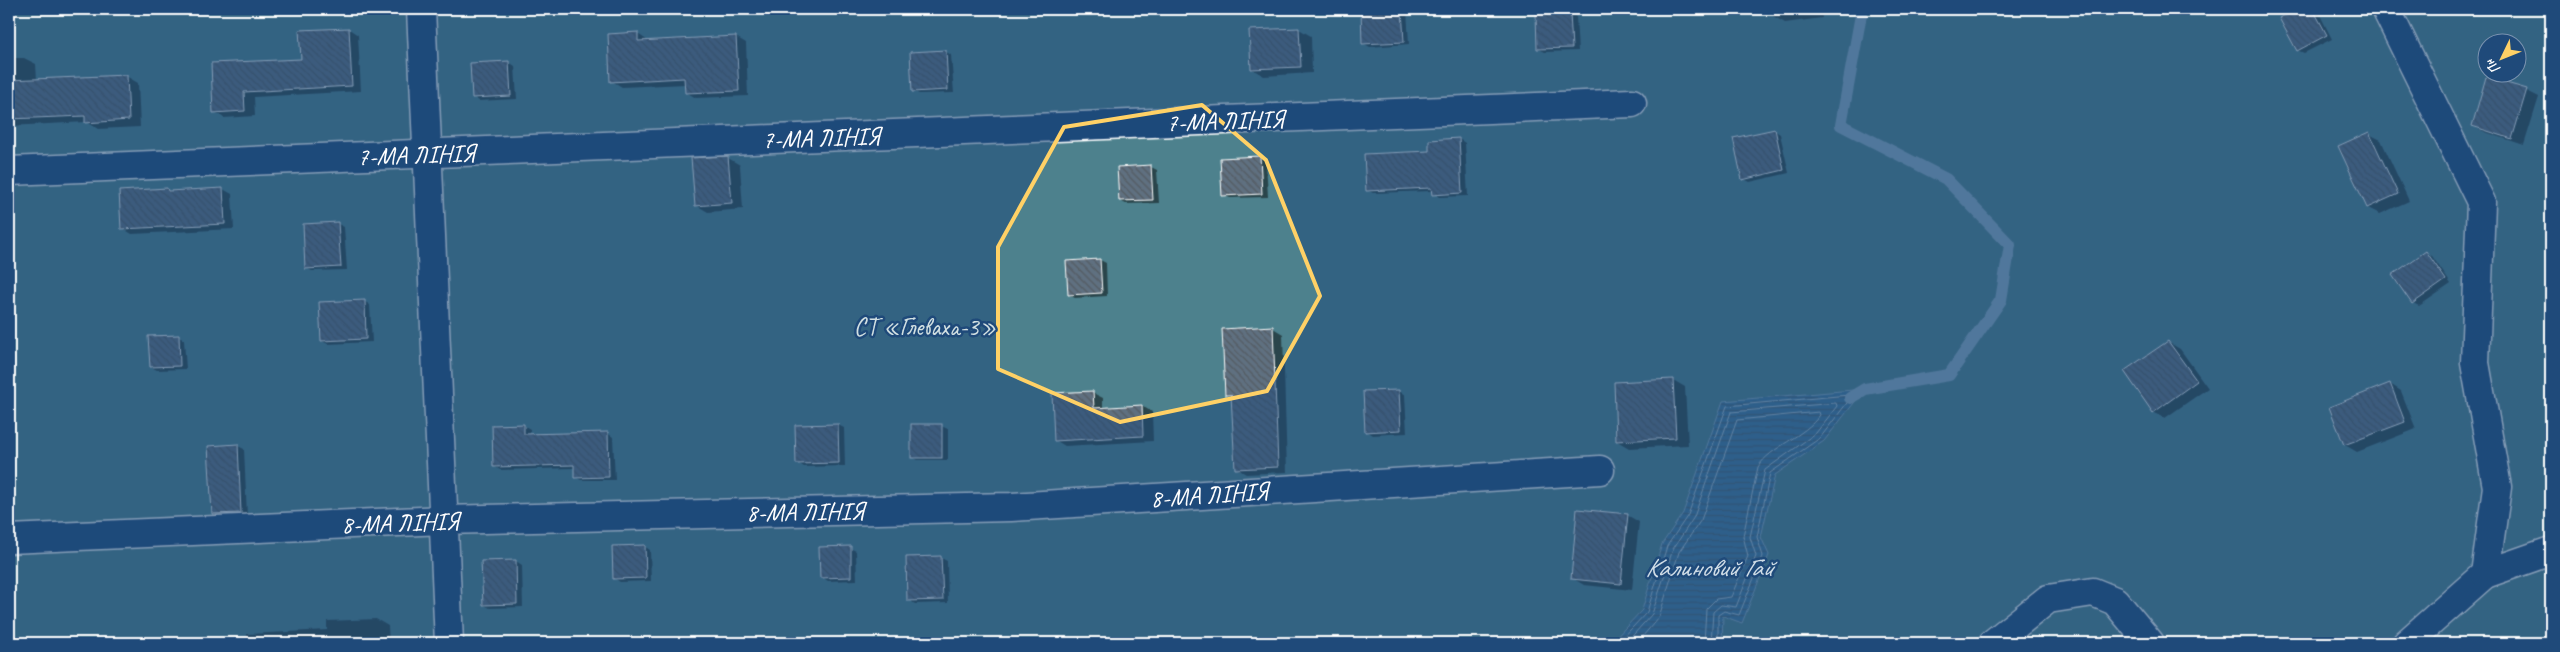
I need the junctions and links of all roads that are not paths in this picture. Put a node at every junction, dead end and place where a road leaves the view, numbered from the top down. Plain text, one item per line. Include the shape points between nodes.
1 (421, 9) edge
2 (2386, 9) edge
3 (1632, 102) dead end
4 (428, 153) junction
5 (9, 170) edge
6 (1600, 470) dead end
7 (444, 520) junction
8 (9, 539) edge
9 (2551, 551) edge
10 (2484, 574) junction
11 (449, 643) edge
12 (1993, 643) edge
13 (2150, 643) edge
14 (2407, 643) edge

1 - 4 lane
2 - 10 lane via 2481,202 2475,363 2497,487
3 - 4 lane, 7-МА ЛІНІЯ
4 - 5 lane, 7-МА ЛІНІЯ
4 - 7 lane
6 - 7 lane, 8-МА ЛІНІЯ via 1011,507
7 - 8 lane, 8-МА ЛІНІЯ
7 - 11 lane
9 - 10 lane
10 - 14 lane
12 - 13 lane via 2048,599 2093,592 2115,601

